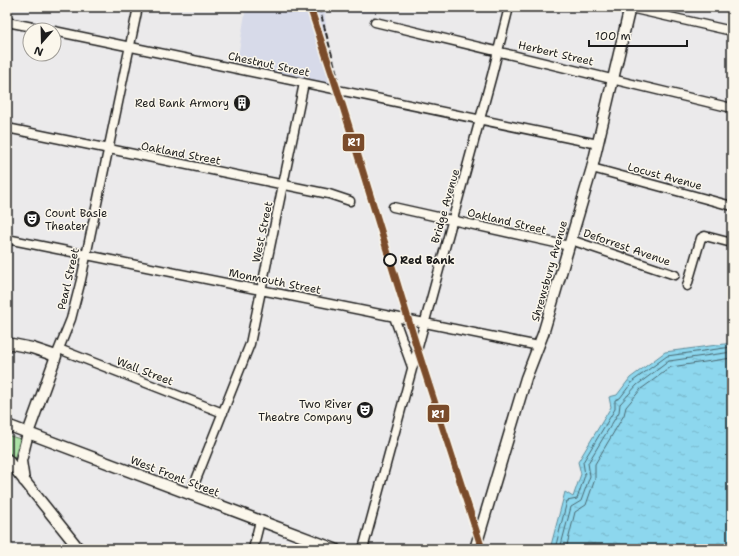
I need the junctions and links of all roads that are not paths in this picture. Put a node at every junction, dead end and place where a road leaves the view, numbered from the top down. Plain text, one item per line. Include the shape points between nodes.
1 (138, 7) edge
2 (509, 7) edge
3 (630, 7) edge
4 (7, 22) edge
5 (375, 22) dead end
6 (22, 25) edge
7 (732, 31) edge
8 (62, 33) edge
9 (130, 47) junction
10 (498, 51) junction
11 (613, 79) junction
12 (304, 83) junction
13 (732, 108) edge
14 (480, 120) junction
15 (7, 128) edge
16 (598, 144) junction
17 (108, 149) junction
18 (592, 168) junction
19 (283, 184) junction
20 (350, 201) dead end
21 (732, 206) edge
22 (392, 207) dead end
23 (452, 220) junction
24 (7, 239) edge
25 (570, 243) junction
26 (732, 243) edge
27 (86, 254) junction
28 (675, 275) dead end
29 (687, 286) dead end
30 (261, 290) junction
31 (394, 317) junction
32 (424, 322) junction
33 (7, 342) edge
34 (538, 346) junction
35 (58, 353) junction
36 (412, 367) junction
37 (223, 413) junction
38 (7, 425) edge
39 (28, 433) junction
40 (7, 459) edge
41 (24, 481) junction
42 (190, 495) junction
43 (260, 521) junction
44 (79, 549) edge
45 (253, 549) edge
46 (335, 549) edge
47 (363, 549) edge
48 (475, 549) edge

1 - 9 street, Pearl Street
2 - 10 street, Bridge Avenue
3 - 7 street
3 - 11 main road, Shrewsbury Avenue
4 - 6 street
5 - 10 street, Herbert Street
8 - 9 street, Chestnut Street
9 - 12 street, Chestnut Street
9 - 17 street, Pearl Street
10 - 11 street, Herbert Street
10 - 14 street, Bridge Avenue
11 - 13 street, Herbert Street
11 - 16 main road, Shrewsbury Avenue
12 - 14 street, Chestnut Street
12 - 19 street, West Street
14 - 16 street, Chestnut Street
14 - 23 street, Bridge Avenue
15 - 17 street, Oakland Street
16 - 18 main road, Shrewsbury Avenue
17 - 19 street, Oakland Street
17 - 27 street, Pearl Street
18 - 21 street, Locust Avenue
18 - 25 main road, Shrewsbury Avenue
19 - 20 street, Oakland Street
19 - 30 street, West Street
22 - 23 street, Oakland Street
23 - 25 street, Oakland Street
23 - 32 street, Bridge Avenue
24 - 27 street, Monmouth Street
25 - 28 street, Deforrest Avenue
25 - 34 main road, Shrewsbury Avenue
26 - 29 street via 705,236 701,238
27 - 30 street, Monmouth Street
27 - 35 street, Pearl Street via 76,304
30 - 31 street, Monmouth Street
30 - 37 street, West Street via 250,344
31 - 32 street, Monmouth Street
31 - 36 street
32 - 34 street, Monmouth Street
32 - 36 street, Bridge Avenue
33 - 35 main road
34 - 48 main road, Shrewsbury Avenue via 524,383
35 - 37 street, Wall Street
35 - 39 main road, Pearl Street
36 - 47 street, Bridge Avenue
37 - 42 street, West Street
38 - 39 main road, West Front Street
39 - 41 main road, Pearl Street via 21,461
39 - 42 main road, West Front Street
40 - 41 main road
41 - 44 main road
42 - 43 main road, West Front Street
43 - 45 street
43 - 46 main road, West Front Street

